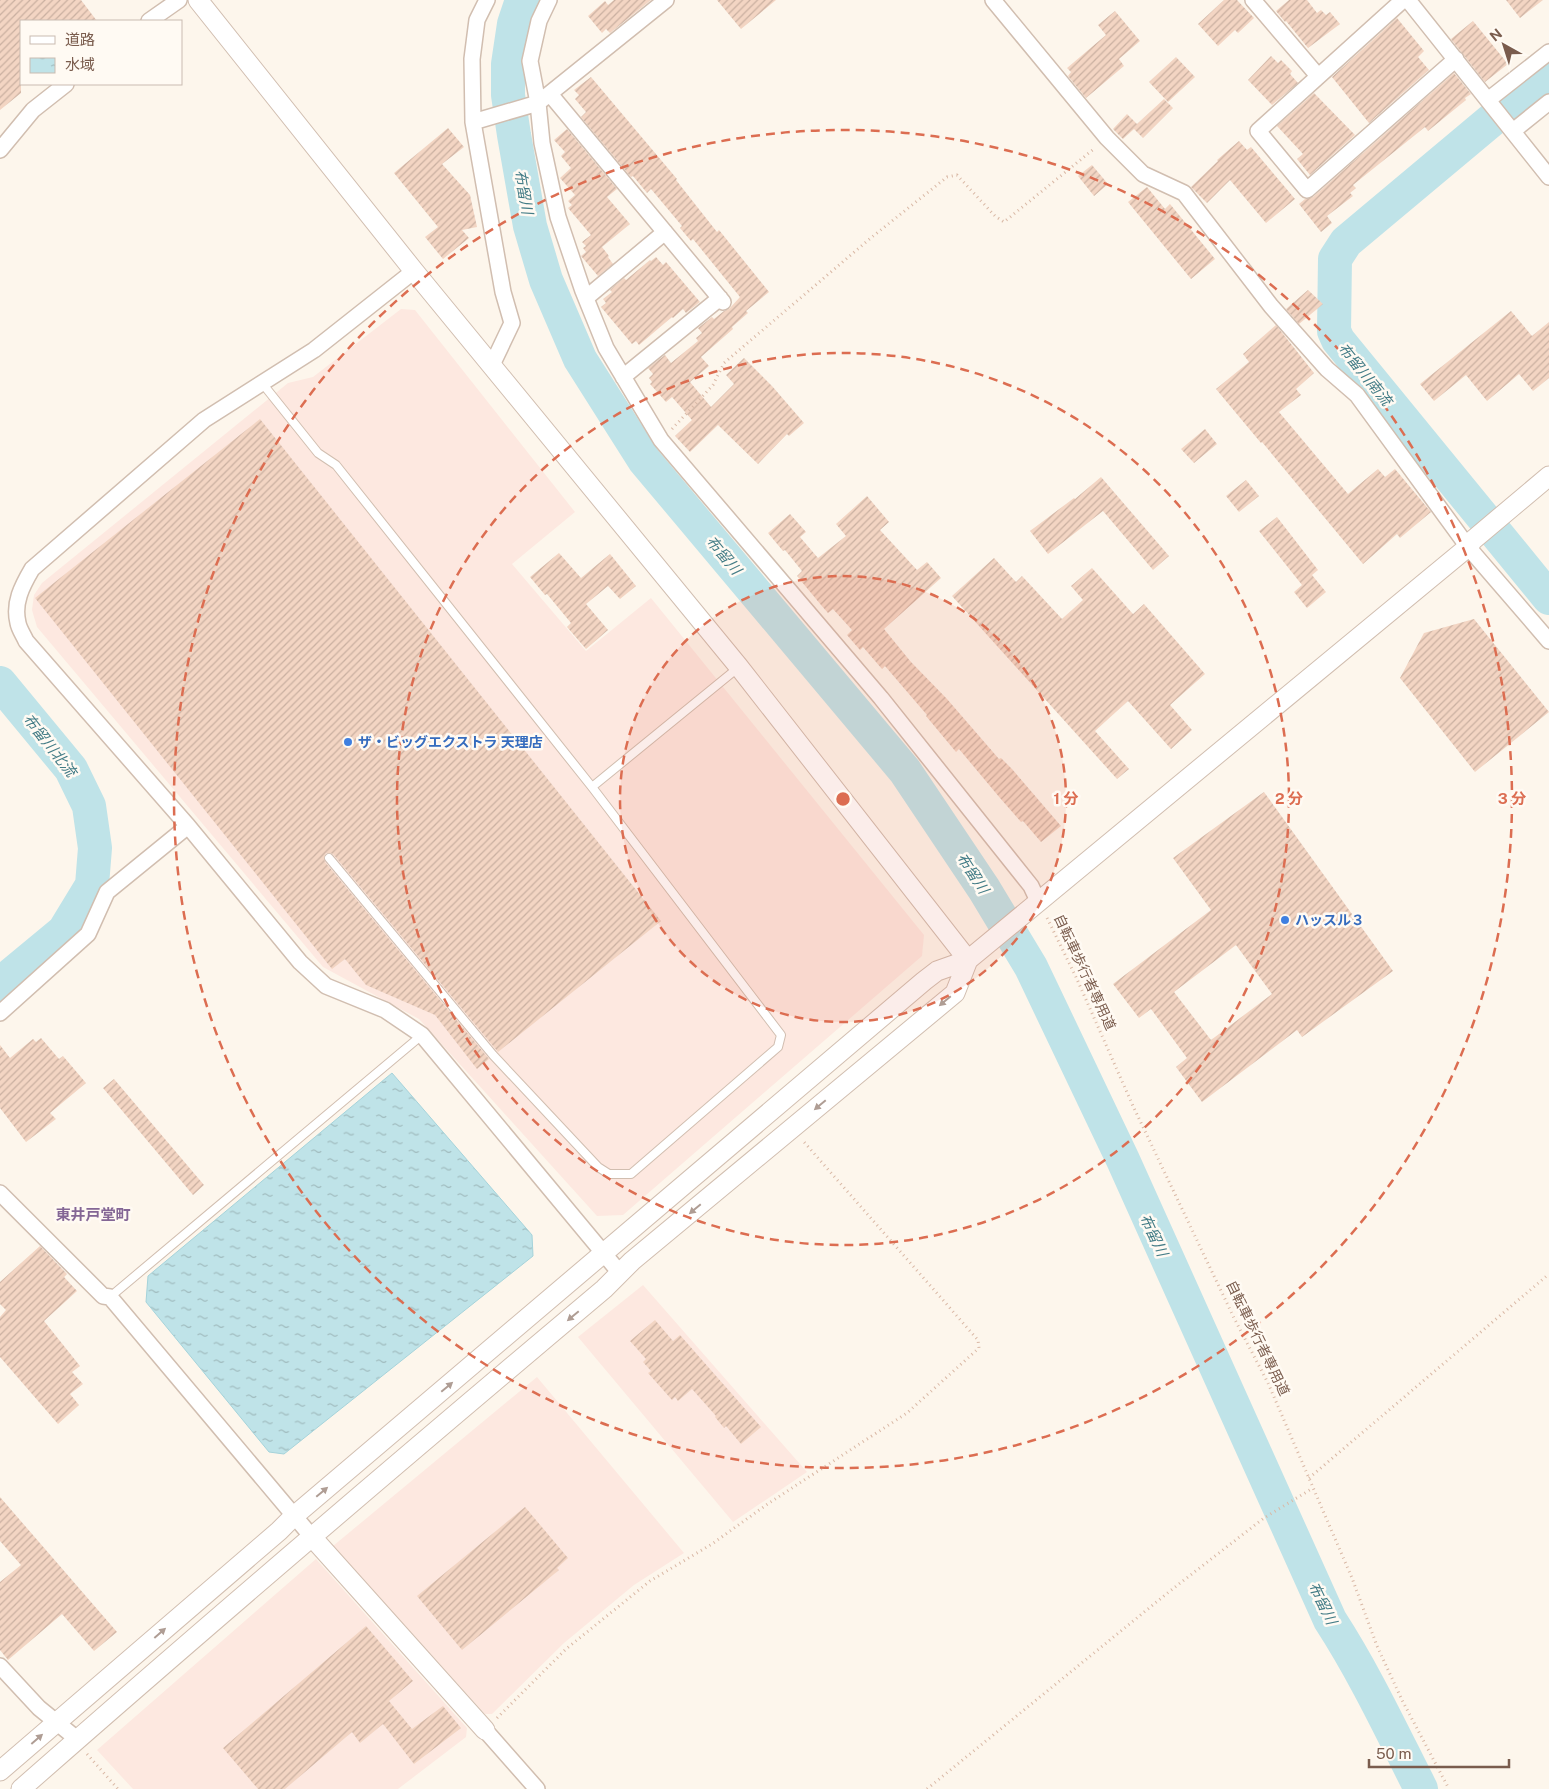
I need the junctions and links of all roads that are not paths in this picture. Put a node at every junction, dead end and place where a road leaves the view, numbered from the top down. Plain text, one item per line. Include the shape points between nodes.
1 (179, 0) edge
2 (198, 0) edge
3 (487, 0) edge
4 (549, 0) edge
5 (666, 0) edge
6 (993, 0) edge
7 (1253, 0) edge
8 (1403, 0) edge
9 (1408, 0) edge
10 (150, 20) edge
11 (1549, 52) edge
12 (1456, 59) junction
13 (1318, 76) junction
14 (65, 85) edge
15 (1488, 100) junction
16 (539, 101) junction
17 (1549, 102) edge
18 (478, 121) junction
19 (1513, 131) junction
20 (0, 150) edge
21 (1549, 177) edge
22 (665, 232) junction
23 (414, 271) junction
24 (586, 298) junction
25 (492, 365) junction
26 (623, 376) junction
27 (262, 383) junction
28 (1549, 476) edge
29 (1471, 543) junction
30 (1549, 641) edge
31 (739, 667) junction
32 (592, 787) junction
33 (188, 826) junction
34 (329, 858) dead end
35 (1033, 905) junction
36 (973, 955) junction
37 (0, 1013) edge
38 (422, 1035) junction
39 (0, 1194) edge
40 (604, 1254) junction
41 (620, 1273) junction
42 (110, 1297) junction
43 (294, 1516) junction
44 (312, 1537) junction
45 (0, 1666) edge
46 (55, 1723) junction
47 (485, 1730) joint
48 (77, 1740) junction
49 (0, 1771) edge
50 (20, 1789) edge
51 (537, 1789) edge

1 - 10 street
2 - 23 street
3 - 18 street via 477,20 472,58
4 - 16 street via 539,21 530,61
5 - 16 street
6 - 29 street via 1107,138 1143,174 1184,194 1271,306 1327,369 1358,396
7 - 13 street
8 - 13 street
9 - 12 street
11 - 15 street
12 - 13 street via 1307,190 1258,131
12 - 15 street
14 - 20 street via 33,110
15 - 19 street
16 - 18 street
16 - 22 street
16 - 24 street via 542,143 558,218
17 - 19 street
18 - 25 street via 503,292 512,323
19 - 21 street
22 - 24 street
22 - 26 street via 721,300
23 - 25 street
23 - 27 street via 314,350
24 - 26 street via 606,348
25 - 31 street
26 - 35 street via 661,440 881,698 1031,886
27 - 32 lane via 318,453 336,465
27 - 33 street via 204,420 32,569 17,598 18,622 26,641
28 - 29 street
29 - 30 street
29 - 35 street
31 - 32 lane
31 - 36 street
32 - 34 lane via 781,1035 778,1048 631,1174 609,1174 598,1167 493,1056
33 - 37 street via 107,892 88,934
33 - 38 street via 300,962 326,986 385,1010
35 - 36 street
36 - 40 street via 937,971 924,981
36 -> 41 street via 955,993
38 - 40 street
38 - 42 lane
39 - 42 street via 102,1296
40 - 41 street
43 -> 40 street
41 -> 44 street
42 - 43 street
43 - 44 street
46 -> 43 street
44 - 47 street
44 - 48 street
45 - 46 street
46 - 48 street
49 -> 46 street
47 - 51 street
48 - 50 street

